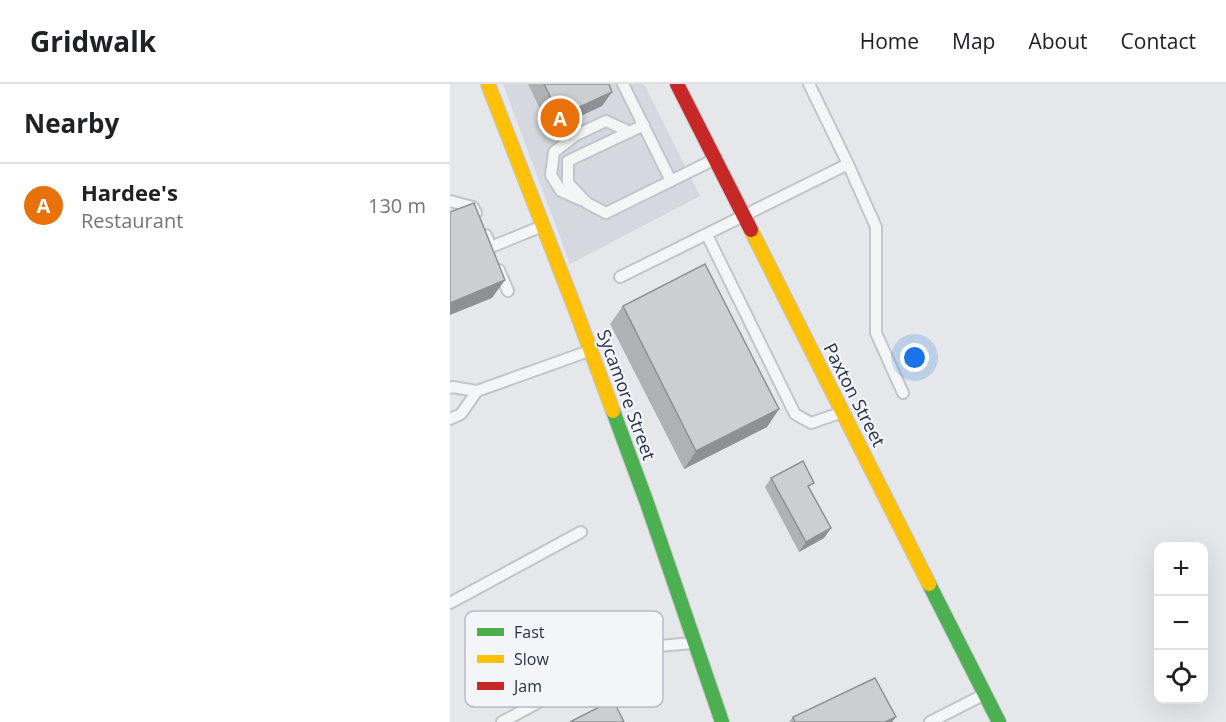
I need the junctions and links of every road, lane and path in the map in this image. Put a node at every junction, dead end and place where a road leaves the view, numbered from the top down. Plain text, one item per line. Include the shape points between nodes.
1 (488, 84) edge
2 (623, 84) edge
3 (677, 84) edge
4 (808, 84) edge
5 (644, 125) junction
6 (630, 132) junction
7 (714, 160) junction
8 (848, 164) junction
9 (671, 181) junction
10 (450, 201) edge
11 (587, 203) junction
12 (743, 217) junction
13 (543, 226) junction
14 (707, 235) junction
15 (490, 247) junction
16 (620, 277) dead end
17 (508, 291) dead end
18 (590, 350) junction
19 (450, 387) edge
20 (477, 391) junction
21 (903, 393) dead end
22 (842, 412) junction
23 (450, 418) edge
24 (581, 532) dead end
25 (450, 603) edge
26 (695, 643) junction
27 (663, 646) edge
28 (985, 694) junction
29 (530, 707) edge
30 (502, 722) edge
31 (722, 722) edge
32 (930, 722) edge
33 (999, 722) edge

1 - 13 main road, Sycamore Street
2 - 5 lane
3 - 7 main road, Paxton Street
4 - 8 lane
5 - 6 lane
5 - 9 lane
6 - 11 lane via 568,161 568,183
6 - 11 lane via 606,121 576,135 554,152 551,175 561,191
7 - 9 lane
7 - 12 main road, Paxton Street
8 - 12 lane
8 - 21 lane via 876,227 876,333
9 - 11 lane via 606,213
10 - 15 lane via 473,207
12 - 14 lane
12 - 22 main road, Paxton Street
13 - 15 lane
13 - 18 main road, Sycamore Street
14 - 16 lane
14 - 22 lane via 795,414 812,423
15 - 17 lane
18 - 20 lane
18 - 26 main road, Sycamore Street
19 - 20 lane
20 - 23 lane via 461,414
22 - 28 main road, Paxton Street
24 - 25 lane
26 - 27 lane
26 - 31 main road, Sycamore Street
28 - 32 lane
28 - 33 main road, Paxton Street
29 - 30 lane

